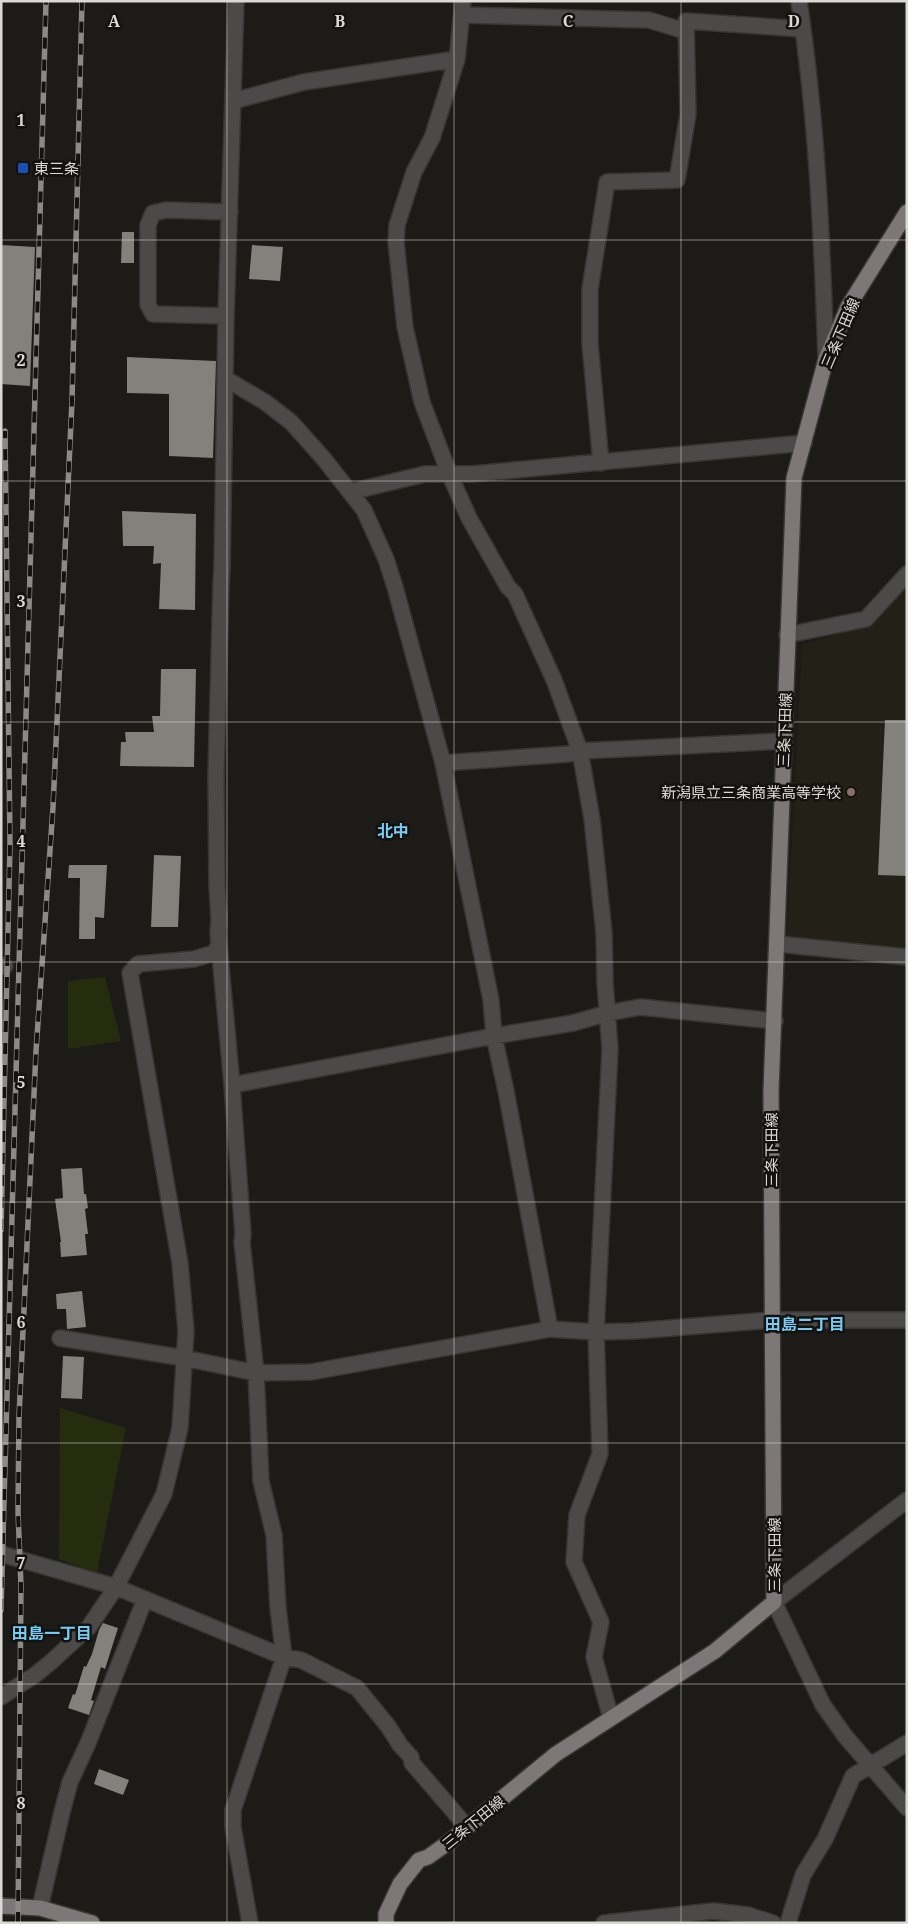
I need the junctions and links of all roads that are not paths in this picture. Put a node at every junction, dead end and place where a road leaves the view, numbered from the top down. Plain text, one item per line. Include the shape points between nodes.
1 (236, 1) edge
2 (799, 1) edge
3 (462, 8) edge
4 (803, 29) junction
5 (685, 31) junction
6 (457, 59) junction
7 (233, 101) junction
8 (230, 212) junction
9 (907, 212) edge
10 (226, 316) junction
11 (826, 359) junction
12 (226, 379) junction
13 (804, 443) junction
14 (601, 463) junction
15 (449, 473) junction
16 (350, 492) junction
17 (907, 574) edge
18 (788, 635) junction
19 (784, 741) junction
20 (580, 751) junction
21 (442, 763) junction
22 (778, 944) junction
23 (219, 945) junction
24 (907, 958) edge
25 (608, 1013) junction
26 (775, 1021) junction
27 (494, 1036) junction
28 (232, 1085) junction
29 (772, 1320) junction
30 (907, 1320) edge
31 (550, 1329) junction
32 (596, 1332) junction
33 (60, 1338) dead end
34 (184, 1358) junction
35 (256, 1373) junction
36 (907, 1500) edge
37 (1, 1554) edge
38 (116, 1587) junction
39 (145, 1600) junction
40 (774, 1602) junction
41 (284, 1657) junction
42 (1, 1697) edge
43 (611, 1718) junction
44 (907, 1743) edge
45 (870, 1767) junction
46 (907, 1808) edge
47 (467, 1827) junction
48 (1, 1906) edge
49 (40, 1908) junction
50 (92, 1923) edge
51 (250, 1923) edge
52 (386, 1923) edge
53 (604, 1923) edge
54 (773, 1923) edge
55 (788, 1923) edge

1 - 7 street
2 - 4 street
3 - 5 street via 649,20
3 - 6 street
4 - 5 street via 686,21
4 - 11 street via 809,64 820,208
5 - 14 street via 688,114 677,180 607,182 590,289 590,344
6 - 7 street via 304,82
6 - 15 street via 432,138 414,172 397,225 396,242 405,327 422,402
7 - 8 street
8 - 10 street
8 - 10 street via 166,210 153,213 148,225 148,305 153,314
9 - 11 main road, 三条下田線 via 848,307
10 - 12 street
11 - 13 main road, 三条下田線
12 - 16 street via 292,422
12 - 23 street via 216,775
13 - 14 street
13 - 18 main road, 三条下田線 via 794,478
14 - 15 street via 472,474
15 - 16 street via 425,474
15 - 20 street via 469,518 508,587 516,594 554,680
16 - 21 street via 364,510 386,559
17 - 18 street via 866,619
18 - 19 main road, 三条下田線
19 - 20 street
19 - 22 main road, 三条下田線
20 - 21 street
20 - 25 street via 592,819 604,932
21 - 27 street via 491,1000
22 - 24 street
22 - 26 main road, 三条下田線
23 - 28 street
23 - 34 street via 214,952 194,959 138,964 130,973 180,1263 186,1331
25 - 26 street via 640,1007
25 - 27 street via 573,1023
25 - 32 street via 610,1048
26 - 29 main road, 三条下田線 via 771,1091
27 - 28 street
27 - 31 street
28 - 35 street via 242,1242
29 - 30 street
29 - 32 street
29 - 40 main road, 三条下田線
31 - 32 street
31 - 35 street via 311,1372
32 - 43 street via 600,1454 577,1515 574,1562 601,1622 594,1657
33 - 34 street
34 - 35 street
34 - 38 street via 180,1428 164,1494
35 - 41 street via 261,1481 274,1535
36 - 40 street
37 - 38 street
38 - 39 street
38 - 42 street via 89,1627 51,1662
39 - 41 street
39 - 49 street via 70,1782
40 - 43 main road, 三条下田線 via 715,1651
40 - 45 street via 823,1705
41 - 47 street via 302,1660 357,1688 411,1757 412,1763
41 - 51 street via 233,1810 233,1827
43 - 47 main road, 三条下田線 via 556,1754
44 - 45 street
45 - 46 street
45 - 55 street via 853,1776 825,1839 803,1875
47 - 52 main road, 三条下田線 via 428,1857 419,1860 400,1884 386,1914
48 - 49 main road
49 - 50 main road
53 - 54 street via 713,1911 748,1915

